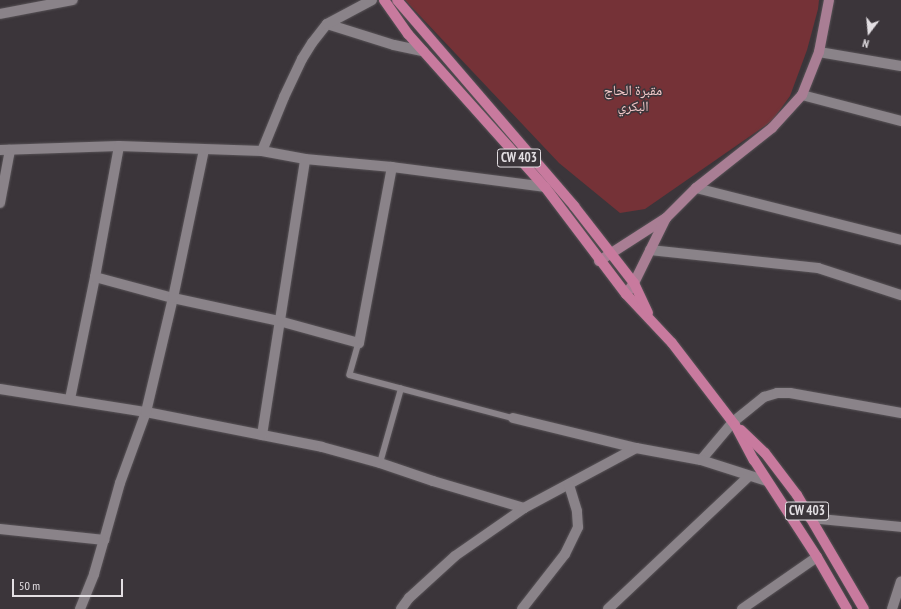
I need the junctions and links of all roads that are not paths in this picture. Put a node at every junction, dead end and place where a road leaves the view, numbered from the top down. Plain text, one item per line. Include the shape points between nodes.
1 (73, 0) edge
2 (372, 0) edge
3 (384, 0) edge
4 (397, 0) edge
5 (829, 0) edge
6 (0, 14) edge
7 (327, 24) junction
8 (423, 51) junction
9 (818, 52) junction
10 (901, 66) edge
11 (802, 95) junction
12 (901, 121) edge
13 (119, 146) junction
14 (5, 150) edge
15 (204, 150) junction
16 (262, 150) junction
17 (305, 159) junction
18 (392, 167) junction
19 (545, 187) junction
20 (696, 188) junction
21 (0, 203) edge
22 (666, 218) junction
23 (901, 240) edge
24 (650, 250) junction
25 (611, 253) junction
26 (599, 261) junction
27 (95, 277) junction
28 (634, 282) junction
29 (626, 294) junction
30 (901, 295) edge
31 (173, 298) junction
32 (650, 319) junction
33 (279, 321) junction
34 (359, 343) junction
35 (0, 388) edge
36 (401, 389) junction
37 (70, 399) junction
38 (146, 412) junction
39 (901, 413) edge
40 (513, 418) joint
41 (734, 423) junction
42 (262, 435) junction
43 (636, 448) junction
44 (701, 460) junction
45 (380, 463) junction
46 (749, 476) junction
47 (768, 481) junction
48 (568, 484) junction
49 (524, 508) junction
50 (810, 518) junction
51 (901, 527) edge
52 (0, 529) edge
53 (104, 540) junction
54 (817, 557) junction
55 (900, 586) edge
56 (80, 609) edge
57 (401, 609) edge
58 (522, 609) edge
59 (608, 609) edge
60 (742, 609) edge
61 (847, 609) edge
62 (864, 609) edge
63 (892, 609) edge

1 - 6 street
2 - 7 street
3 - 8 main road, CW 403
4 - 25 main road, CW 403 via 574,206
5 - 9 street
7 - 8 street via 394,45
7 - 16 street via 302,59
8 - 19 main road, CW 403
9 - 10 street
9 - 11 street
11 - 12 street
11 - 20 street via 772,128
13 - 14 street
13 - 15 street
13 - 27 street
14 - 21 street
15 - 16 street
15 - 31 street
16 - 17 street
17 - 18 street
17 - 33 street
18 - 19 street
18 - 34 street
19 - 26 main road, CW 403
20 - 22 street
20 - 23 street
22 - 24 street
22 - 25 street
24 - 28 street
24 - 30 street via 818,268
25 - 26 street
25 - 28 main road, CW 403
26 - 29 main road, CW 403
27 - 31 street
27 - 37 street
28 - 29 street
28 - 32 main road, CW 403
29 - 32 main road, CW 403
31 - 33 street
31 - 38 street
32 - 41 main road, CW 403 via 672,343
33 - 34 street
33 - 42 street
34 - 36 lane via 350,375
35 - 37 street
36 - 40 lane
36 - 45 lane
37 - 38 street
38 - 42 street
38 - 53 street via 120,483
39 - 41 street via 777,394 764,397
40 - 43 street
41 - 44 street
41 - 47 main road, CW 403
41 - 50 main road, CW 403 via 765,453 797,495
42 - 45 street via 322,447
43 - 44 street
43 - 48 street
44 - 46 street
45 - 49 street
46 - 47 street
46 - 59 street
47 - 54 main road, CW 403
48 - 49 street
48 - 58 street via 577,511 578,527 565,554
49 - 57 street via 455,556 409,598
50 - 51 street
50 - 62 main road, CW 403
52 - 53 street
53 - 56 street
54 - 60 street
54 - 61 main road, CW 403
55 - 63 street

